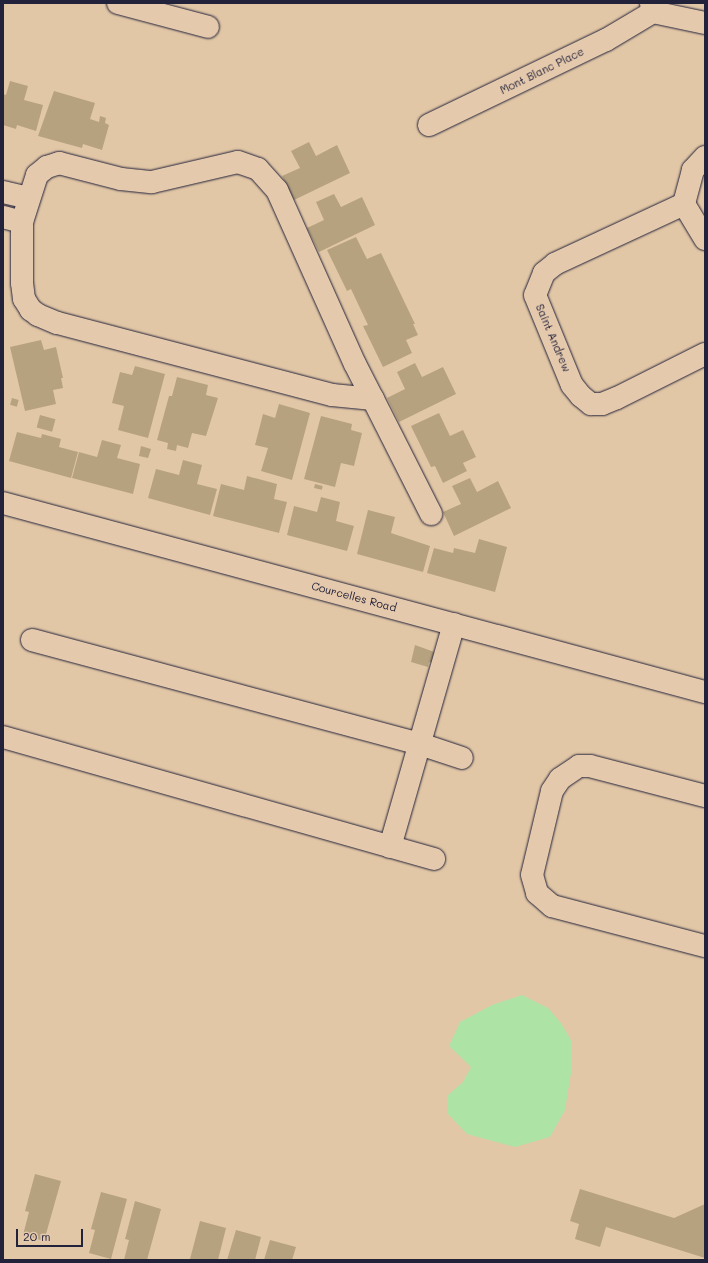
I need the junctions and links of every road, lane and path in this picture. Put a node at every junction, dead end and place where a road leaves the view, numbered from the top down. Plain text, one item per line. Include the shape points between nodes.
1 (118, 3) edge
2 (652, 7) edge
3 (705, 23) edge
4 (208, 27) dead end
5 (429, 125) dead end
6 (705, 157) edge
7 (3, 192) edge
8 (28, 198) junction
9 (684, 204) junction
10 (13, 220) edge
11 (705, 239) edge
12 (705, 354) edge
13 (373, 399) junction
14 (3, 503) edge
15 (431, 514) dead end
16 (454, 624) junction
17 (32, 640) dead end
18 (705, 692) edge
19 (3, 737) edge
20 (420, 744) junction
21 (462, 758) dead end
22 (705, 796) edge
23 (390, 847) junction
24 (434, 859) dead end
25 (705, 946) edge

1 - 4 street
2 - 3 street, Mont Blanc Place
2 - 5 street, Mont Blanc Place via 606,40
6 - 9 street via 693,170
7 - 8 street
8 - 10 street
8 - 13 street via 37,175 47,167 59,163 121,178 152,182 225,164 249,164 266,177 277,190
9 - 11 street
9 - 12 street, Saint Andrew via 555,264 544,273 535,295 572,385 591,404 602,404 617,398
10 - 13 street via 24,299 30,310 38,315 57,323 332,395
13 - 15 street
14 - 16 street, Courcelles Road
16 - 18 street, Courcelles Road
16 - 20 street
17 - 20 street
19 - 23 street
20 - 21 street
20 - 23 street
22 - 25 street via 590,766 579,766 560,779 552,790 532,875 537,893 552,906
23 - 24 street

